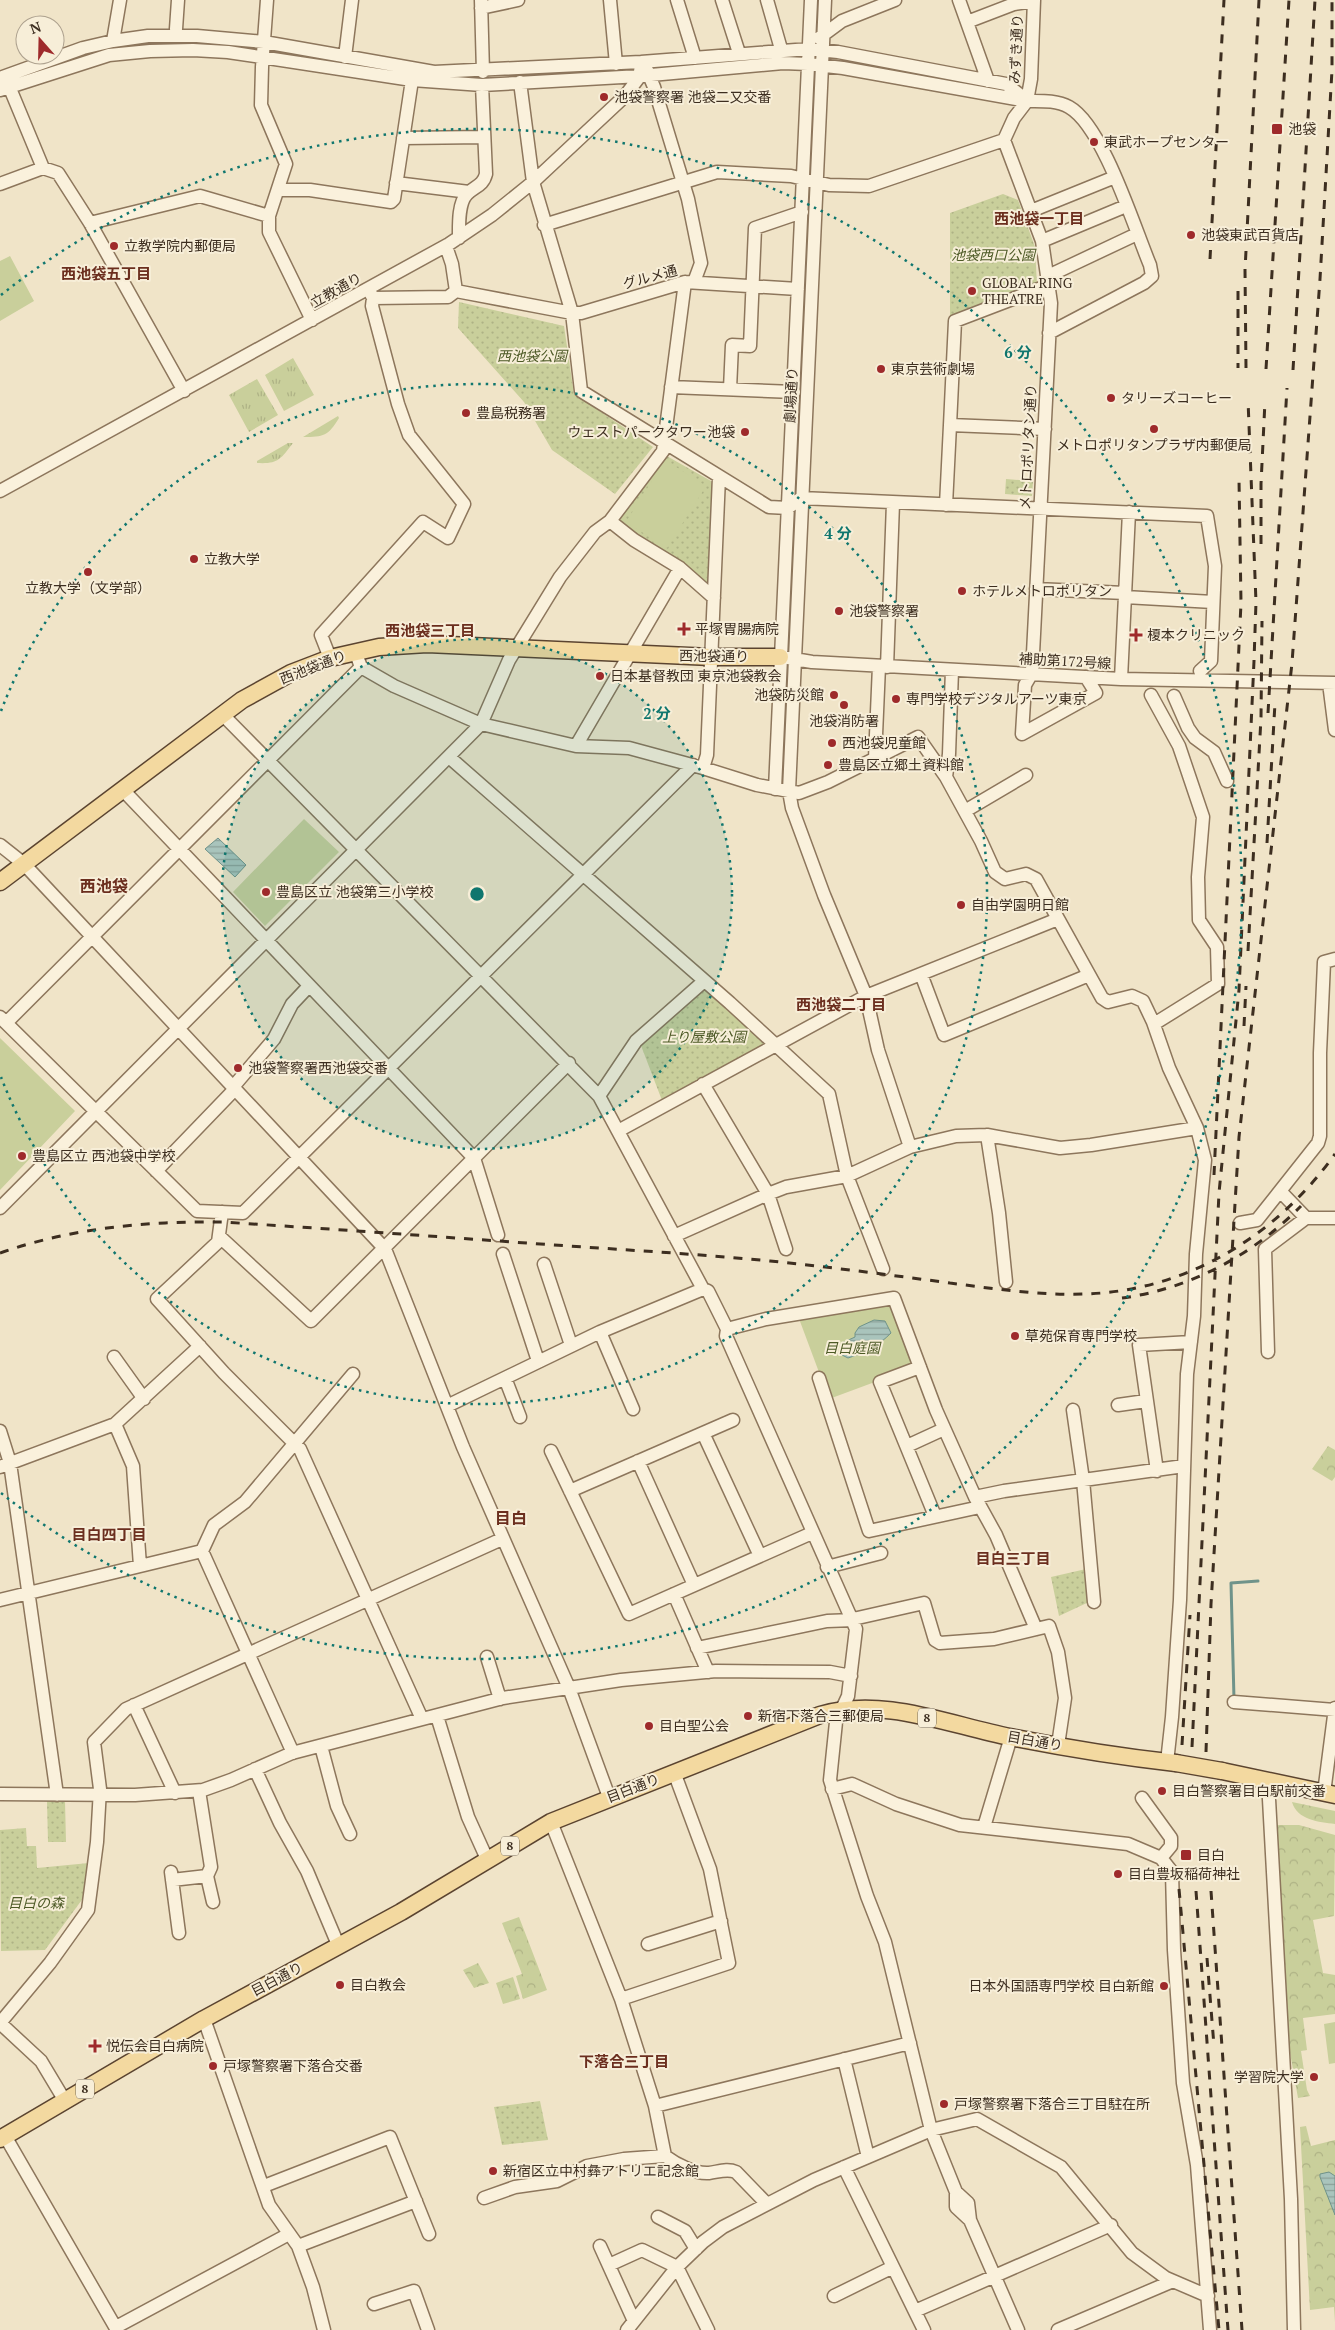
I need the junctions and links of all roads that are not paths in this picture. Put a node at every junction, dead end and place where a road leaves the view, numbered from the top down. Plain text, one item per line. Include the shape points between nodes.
1 (120, 0) edge
2 (178, 0) edge
3 (267, 0) edge
4 (352, 0) edge
5 (517, 0) edge
6 (610, 0) edge
7 (677, 0) edge
8 (722, 0) edge
9 (767, 0) edge
10 (811, 0) edge
11 (825, 0) edge
12 (895, 0) edge
13 (959, 0) edge
14 (1034, 0) edge
15 (481, 4) edge
16 (967, 22) junction
17 (176, 29) dead end
18 (823, 34) junction
19 (112, 41) junction
20 (264, 42) junction
21 (781, 49) junction
22 (809, 49) junction
23 (822, 50) junction
24 (739, 53) junction
25 (345, 57) junction
26 (263, 58) junction
27 (695, 58) junction
28 (642, 62) junction
29 (616, 64) junction
30 (808, 64) junction
31 (822, 65) junction
32 (483, 72) junction
33 (645, 75) junction
34 (412, 80) junction
35 (988, 81) junction
36 (520, 82) junction
37 (3, 85) edge
38 (482, 85) junction
39 (1027, 101) junction
40 (484, 137) junction
41 (403, 138) junction
42 (1004, 140) junction
43 (43, 168) junction
44 (1115, 176) junction
45 (803, 178) junction
46 (532, 182) junction
47 (684, 182) junction
48 (816, 182) junction
49 (396, 183) junction
50 (0, 184) edge
51 (279, 190) junction
52 (469, 192) junction
53 (1126, 206) junction
54 (1031, 211) junction
55 (802, 212) junction
56 (269, 216) junction
57 (90, 223) junction
58 (544, 225) junction
59 (1137, 234) junction
60 (459, 238) junction
61 (1042, 241) junction
62 (446, 246) junction
63 (1048, 281) junction
64 (690, 282) junction
65 (753, 286) junction
66 (798, 289) junction
67 (456, 291) junction
68 (371, 294) junction
69 (572, 313) junction
70 (312, 320) junction
71 (1049, 333) junction
72 (671, 387) junction
73 (730, 389) junction
74 (184, 391) junction
75 (794, 392) junction
76 (950, 425) junction
77 (1045, 428) junction
78 (664, 444) junction
79 (718, 477) junction
80 (0, 491) edge
81 (801, 498) junction
82 (893, 502) junction
83 (946, 505) junction
84 (1042, 507) junction
85 (788, 508) junction
86 (1129, 512) junction
87 (610, 522) junction
88 (680, 568) junction
89 (1036, 589) junction
90 (1125, 595) junction
91 (714, 598) junction
92 (1214, 602) junction
93 (516, 648) junction
94 (630, 654) junction
95 (711, 657) junction
96 (330, 658) junction
97 (787, 658) junction
98 (358, 659) junction
99 (883, 667) junction
100 (952, 670) junction
101 (1200, 671) dead end
102 (1032, 674) junction
103 (1086, 677) junction
104 (1121, 679) junction
105 (1332, 683) edge
106 (1151, 695) dead end
107 (1174, 696) dead end
108 (222, 714) junction
109 (481, 724) junction
110 (1335, 730) edge
111 (576, 746) junction
112 (449, 757) junction
113 (875, 758) junction
114 (268, 760) junction
115 (698, 766) junction
116 (1026, 775) dead end
117 (946, 777) junction
118 (1227, 781) dead end
119 (775, 789) junction
120 (123, 790) junction
121 (789, 790) junction
122 (965, 811) junction
123 (0, 845) edge
124 (356, 849) junction
125 (179, 850) junction
126 (24, 864) junction
127 (583, 874) junction
128 (0, 882) edge
129 (1058, 919) junction
130 (92, 939) junction
131 (264, 940) junction
132 (1335, 959) edge
133 (920, 974) junction
134 (1089, 975) junction
135 (481, 976) junction
136 (704, 982) junction
137 (309, 986) junction
138 (866, 996) junction
139 (1329, 1019) edge
140 (3, 1020) edge
141 (1154, 1024) junction
142 (177, 1028) junction
143 (776, 1045) junction
144 (569, 1064) junction
145 (389, 1069) junction
146 (704, 1084) junction
147 (234, 1088) junction
148 (600, 1096) junction
149 (96, 1111) junction
150 (1197, 1128) junction
151 (618, 1131) junction
152 (987, 1135) junction
153 (910, 1147) junction
154 (300, 1157) junction
155 (474, 1158) junction
156 (156, 1171) junction
157 (847, 1176) junction
158 (1280, 1191) junction
159 (768, 1194) junction
160 (0, 1208) edge
161 (222, 1212) junction
162 (1306, 1218) junction
163 (1335, 1218) edge
164 (1240, 1223) dead end
165 (498, 1235) dead end
166 (674, 1236) junction
167 (220, 1237) junction
168 (385, 1249) junction
169 (786, 1249) dead end
170 (503, 1254) dead end
171 (544, 1264) dead end
172 (883, 1269) dead end
173 (1006, 1282) dead end
174 (703, 1289) junction
175 (727, 1329) junction
176 (600, 1332) junction
177 (1191, 1342) junction
178 (571, 1345) junction
179 (200, 1346) junction
180 (1268, 1352) dead end
181 (114, 1357) dead end
182 (538, 1361) junction
183 (920, 1367) junction
184 (353, 1374) dead end
185 (505, 1378) junction
186 (819, 1378) dead end
187 (144, 1399) junction
188 (1146, 1401) junction
189 (1118, 1405) dead end
190 (447, 1406) junction
191 (633, 1409) dead end
192 (1073, 1410) dead end
193 (520, 1417) dead end
194 (733, 1420) dead end
195 (116, 1424) junction
196 (944, 1429) junction
197 (0, 1431) edge
198 (703, 1433) junction
199 (296, 1443) junction
200 (907, 1446) junction
201 (551, 1451) dead end
202 (638, 1461) junction
203 (5, 1465) edge
204 (1184, 1466) junction
205 (1157, 1471) junction
206 (1083, 1480) junction
207 (570, 1491) junction
208 (977, 1502) junction
209 (935, 1516) junction
210 (812, 1533) junction
211 (502, 1539) junction
212 (202, 1552) junction
213 (881, 1553) dead end
214 (760, 1556) junction
215 (140, 1566) junction
216 (827, 1567) junction
217 (694, 1585) junction
218 (29, 1593) junction
219 (674, 1594) junction
220 (0, 1600) edge
221 (368, 1600) junction
222 (1094, 1602) dead end
223 (853, 1619) junction
224 (1036, 1629) junction
225 (697, 1648) junction
226 (248, 1654) junction
227 (487, 1658) dead end
228 (708, 1672) junction
229 (851, 1676) junction
230 (569, 1688) junction
231 (500, 1699) junction
232 (1234, 1702) dead end
233 (134, 1705) junction
234 (841, 1709) junction
235 (1335, 1709) edge
236 (437, 1716) junction
237 (422, 1720) junction
238 (1011, 1737) junction
239 (1058, 1745) junction
240 (320, 1746) junction
241 (293, 1753) junction
242 (1171, 1762) junction
243 (255, 1769) junction
244 (674, 1772) junction
245 (1268, 1781) junction
246 (832, 1789) junction
247 (199, 1791) junction
248 (175, 1793) junction
249 (0, 1794) edge
250 (1330, 1794) edge
251 (57, 1795) junction
252 (99, 1795) junction
253 (609, 1797) junction
254 (1142, 1798) dead end
255 (551, 1822) junction
256 (984, 1828) junction
257 (350, 1834) dead end
258 (1160, 1858) junction
259 (488, 1859) junction
260 (208, 1876) junction
261 (213, 1902) dead end
262 (721, 1920) junction
263 (179, 1934) dead end
264 (648, 1944) dead end
265 (339, 1946) junction
266 (621, 1999) junction
267 (204, 2019) junction
268 (0, 2023) edge
269 (910, 2043) junction
270 (844, 2060) junction
271 (64, 2101) junction
272 (655, 2106) junction
273 (931, 2130) junction
274 (3, 2137) edge
275 (665, 2156) junction
276 (868, 2157) junction
277 (844, 2167) junction
278 (264, 2186) junction
279 (484, 2198) dead end
280 (416, 2202) junction
281 (766, 2203) junction
282 (658, 2217) dead end
283 (1110, 2225) junction
284 (289, 2234) junction
285 (428, 2234) dead end
286 (298, 2246) junction
287 (600, 2246) dead end
288 (696, 2249) junction
289 (609, 2265) junction
290 (677, 2267) junction
291 (893, 2267) junction
292 (994, 2276) junction
293 (1173, 2281) junction
294 (834, 2296) dead end
295 (1208, 2296) junction
296 (374, 2304) dead end
297 (915, 2311) junction
298 (631, 2326) edge
299 (116, 2329) edge
300 (324, 2330) edge
301 (428, 2330) edge
302 (708, 2330) edge
303 (924, 2330) edge
304 (1018, 2330) edge
305 (1058, 2330) edge
306 (1210, 2330) edge
307 (1294, 2330) edge

1 - 19 street
2 - 17 street
3 - 20 street
4 - 25 street
5 - 15 street
6 - 29 street
7 - 27 street
8 - 24 street
9 - 21 street
10 - 22 street, 劇場通り
11 - 18 street, 劇場通り
12 - 18 street via 842,21
13 - 16 street
14 - 16 street
14 - 39 street, みずき通り
15 - 32 street
16 - 35 street
18 - 22 street
18 - 23 street, 劇場通り
19 - 20 street via 148,36 197,36
19 - 37 street via 83,48
20 - 25 street
20 - 26 street
21 - 22 street
21 - 24 street
22 - 23 street
22 - 30 street, 劇場通り
23 - 31 street, 劇場通り
23 - 35 street
24 - 27 street
25 - 32 street via 434,72
26 - 34 street
26 - 37 street via 192,50 109,55
26 - 51 street via 261,105 286,164
27 - 28 street
28 - 29 street
28 - 33 street
29 - 32 street
30 - 31 street
30 - 33 street via 783,63
30 - 45 street, 劇場通り
31 - 39 street
31 - 48 street, 劇場通り
33 - 36 street
33 - 46 street, 立教通り
33 - 47 street
34 - 38 street
34 - 41 street
35 - 39 street via 1009,86
36 - 38 street
36 - 46 street
37 - 43 street
38 - 40 street
39 - 42 street via 1014,118
39 - 44 street via 1058,103 1074,110 1099,143
40 - 41 street
40 - 52 street via 484,181
41 - 49 street
42 - 48 street via 878,184 854,186
42 - 54 street, メトロポリタン通り
43 - 50 street
43 - 57 street via 58,173
44 - 53 street
44 - 54 street
45 - 47 street via 717,172
45 - 48 street
45 - 55 street, 劇場通り
46 - 58 street
46 - 60 street, 立教通り
47 - 58 street
47 - 64 street via 701,263
48 - 81 street, 劇場通り
49 - 51 street via 391,202 310,190
49 - 52 street
51 - 56 street
52 - 60 street via 461,208
53 - 59 street
53 - 61 street
54 - 61 street, メトロポリタン通り
55 - 65 street via 755,228
55 - 66 street, 劇場通り
56 - 57 street via 200,196
56 - 70 street via 271,236
57 - 74 street
58 - 69 street
59 - 63 street
59 - 71 street via 1152,276
60 - 62 street, 立教通り
61 - 63 street, メトロポリタン通り
62 - 67 street
62 - 68 street, 立教通り
63 - 71 street, メトロポリタン通り
63 - 76 street via 955,321
64 - 65 street, グルメ通
64 - 69 street, グルメ通
64 - 72 street
65 - 66 street, グルメ通
65 - 73 street via 750,346 732,345
66 - 75 street, 劇場通り
67 - 68 street via 448,296
67 - 69 street, グルメ通
68 - 70 street, 立教通り
68 - 96 street via 398,404 409,435 464,504 448,538 423,522 321,635
69 - 78 street via 581,391
70 - 74 street, 立教通り
71 - 77 street, メトロポリタン通り
72 - 73 street
72 - 78 street
73 - 75 street
74 - 80 street, 立教通り
75 - 85 street, 劇場通り
76 - 77 street
76 - 83 street
77 - 84 street, メトロポリタン通り
78 - 79 street
78 - 87 street via 663,451
79 - 85 street via 769,507
79 - 91 street
81 - 82 street
81 - 85 street
81 - 97 street, 劇場通り
82 - 83 street
82 - 99 street
83 - 84 street
84 - 86 street
84 - 89 street, メトロポリタン通り
85 - 97 street, 劇場通り
86 - 90 street
86 - 92 street via 1207,516 1215,566
87 - 88 street
87 - 93 street via 595,532 566,568
88 - 91 street
88 - 94 street
89 - 90 street
89 - 102 street, メトロポリタン通り
90 - 92 street
90 - 104 street
91 - 95 street
92 - 101 street via 1211,661
93 - 94 main road, 西池袋通り
93 - 98 main road, 西池袋通り via 402,644
93 - 109 street
94 - 95 main road, 西池袋通り
94 - 111 street
95 - 97 main road, 西池袋通り
95 - 115 street via 707,755
96 - 98 main road, 西池袋通り
96 - 108 main road, 西池袋通り via 273,682
97 - 99 street, 補助第172号線
97 - 119 street, 劇場通り
97 - 121 street, 劇場通り
98 - 109 street via 394,686
98 - 114 street
99 - 100 street, 補助第172号線
99 - 113 street
100 - 102 street, 補助第172号線
100 - 117 street
102 - 103 street, 補助第172号線
102 - 103 street, メトロポリタン通り via 1025,685 1022,734 1096,693
103 - 104 street, 補助第172号線
104 - 105 street, 補助第172号線
105 - 110 street
106 - 141 street via 1179,746 1203,817 1198,877 1199,920 1217,947 1218,966 1218,984
107 - 118 street via 1188,728 1195,738 1214,752
108 - 114 street
108 - 120 main road, 西池袋通り
109 - 111 street
109 - 112 street
111 - 115 street via 629,748
112 - 124 street
112 - 127 street
113 - 117 street via 918,737
113 - 121 street via 804,793
114 - 124 street
114 - 125 street
115 - 119 street via 729,778
115 - 127 street
116 - 122 street
117 - 122 street
119 - 121 street
120 - 125 street
120 - 126 main road, 西池袋通り
121 - 138 street, 劇場通り via 792,808 822,889
122 - 129 street via 995,872 1005,879 1031,875
123 - 126 street
124 - 131 street
124 - 135 street
125 - 130 street
125 - 131 street
126 - 128 main road, 西池袋通り
126 - 130 street
127 - 135 street
127 - 136 street
129 - 133 street
129 - 134 street
130 - 140 street
130 - 142 street
131 - 137 street
131 - 142 street
132 - 139 street via 1324,962
133 - 134 street via 944,1035
133 - 138 street
134 - 141 street via 1102,998 1108,1002 1132,996 1143,1001
135 - 144 street
135 - 145 street
136 - 143 street
136 - 148 street via 636,1040
137 - 145 street
137 - 147 street via 292,1004 274,1039
138 - 143 street
138 - 153 street, 劇場通り via 878,1050
139 - 158 street via 1320,1052 1320,1136
140 - 149 street
141 - 150 street via 1169,1068
142 - 147 street
142 - 149 street
143 - 146 street
143 - 157 street via 828,1094
144 - 148 street
144 - 155 street
145 - 154 street
145 - 155 street
146 - 151 street
146 - 159 street
147 - 154 street
147 - 156 street
148 - 151 street
149 - 156 street
149 - 160 street
150 - 152 street via 1060,1148
150 - 177 street via 1205,1160
151 - 166 street
152 - 153 street via 956,1136
152 - 173 street
153 - 157 street
154 - 161 street via 244,1213
154 - 168 street
155 - 165 street
155 - 168 street
156 - 161 street via 197,1210
157 - 159 street via 786,1187
157 - 172 street
158 - 162 street
158 - 164 street via 1257,1220
159 - 166 street
159 - 169 street
161 - 167 street
162 - 163 street
162 - 180 street via 1265,1249
166 - 174 street
167 - 168 street via 310,1322
167 - 179 street via 157,1299
168 - 190 street
170 - 182 street
171 - 178 street
174 - 175 street via 708,1291
174 - 176 street
175 - 183 street via 766,1319 894,1298
175 - 210 street via 726,1336
176 - 178 street
176 - 191 street
177 - 188 street via 1139,1345
177 - 204 street
178 - 182 street
179 - 187 street
179 - 199 street
181 - 187 street
182 - 185 street
183 - 196 street
183 - 200 street via 880,1382
184 - 199 street
185 - 190 street
185 - 193 street
186 - 209 street via 869,1531
187 - 195 street
188 - 189 street
188 - 205 street
190 - 211 street
192 - 206 street
194 - 198 street
195 - 203 street
195 - 215 street via 133,1466
196 - 200 street
196 - 208 street
197 - 203 street
198 - 202 street
198 - 214 street
199 - 212 street via 245,1502 214,1525
199 - 221 street
200 - 209 street
201 - 207 street
202 - 207 street
202 - 217 street
203 - 218 street
204 - 205 street
204 - 242 street
205 - 206 street
206 - 208 street via 1004,1491
206 - 222 street
207 - 219 street via 629,1614
208 - 209 street
208 - 224 street via 996,1535
210 - 214 street
210 - 216 street
211 - 221 street
211 - 230 street
212 - 215 street
212 - 226 street
213 - 216 street
214 - 217 street
215 - 218 street
216 - 223 street
217 - 219 street
218 - 220 street
218 - 251 street
219 - 225 street
221 - 226 street
221 - 237 street
223 - 224 street via 924,1603 935,1640 940,1643 994,1639
223 - 225 street via 826,1620
223 - 229 street via 856,1629
224 - 239 street via 1049,1626 1058,1652 1065,1698
225 - 228 street
226 - 233 street
226 - 241 street
227 - 231 street
228 - 229 street via 830,1672
228 - 230 street
229 - 234 street via 848,1696
230 - 231 street
230 - 253 street
231 - 236 street
232 - 235 street
233 - 248 street
233 - 252 street via 94,1742
234 - 238 main road, 目白通り / 8 via 887,1710
234 - 244 main road, 目白通り / 8
234 - 246 street via 832,1744
235 - 250 street
236 - 237 street
236 - 259 street via 468,1817
237 - 240 street
238 - 239 main road, 目白通り / 8
238 - 256 street
239 - 242 main road, 目白通り / 8
240 - 241 street
240 - 257 street via 337,1806
241 - 243 street
242 - 245 main road, 目白通り / 8, bridge
243 - 247 street
243 - 265 street via 307,1871
244 - 253 main road, 目白通り / 8
244 - 262 street via 710,1869
245 - 250 main road, 目白通り / 8
245 - 307 street via 1291,2199
246 - 256 street via 852,1784 896,1804 960,1825
246 - 269 street via 885,1942
247 - 248 street
247 - 260 street via 212,1867
248 - 252 street
249 - 251 street
251 - 252 street
252 - 268 street via 98,1842 88,1910 50,1963
253 - 255 main road, 目白通り / 8
254 - 258 street via 1171,1838 1171,1846
255 - 259 main road, 目白通り / 8
255 - 266 street
256 - 258 street via 1128,1844
258 - 295 street via 1172,1872 1183,2083 1197,2164
259 - 265 main road, 目白通り / 8
260 - 261 street
260 - 263 street via 171,1876
262 - 264 street
262 - 266 street via 730,1959 726,1965
265 - 267 main road, 目白通り / 8
266 - 272 street
267 - 271 main road, 目白通り / 8
267 - 278 street
268 - 271 street via 40,2061
269 - 270 street
269 - 273 street
270 - 272 street
270 - 276 street
271 - 274 main road, 目白通り / 8
272 - 275 street
273 - 276 street
273 - 283 street via 977,2119 1061,2167
273 - 292 street via 956,2192 968,2203 970,2220
274 - 299 street
275 - 279 street via 587,2166 558,2181 514,2187
275 - 281 street via 706,2174 736,2172
276 - 277 street
277 - 281 street
277 - 291 street
278 - 280 street via 390,2137
278 - 284 street via 269,2205
280 - 285 street
280 - 286 street
281 - 288 street via 723,2227
282 - 288 street via 685,2231
283 - 292 street
283 - 293 street via 1132,2252
284 - 286 street
284 - 299 street
286 - 300 street
287 - 289 street
288 - 290 street
289 - 290 street via 642,2250
289 - 298 street
290 - 298 street
290 - 302 street
291 - 294 street
291 - 297 street
292 - 297 street
292 - 304 street
293 - 295 street
293 - 305 street
295 - 306 street
296 - 301 street via 414,2291
297 - 303 street

